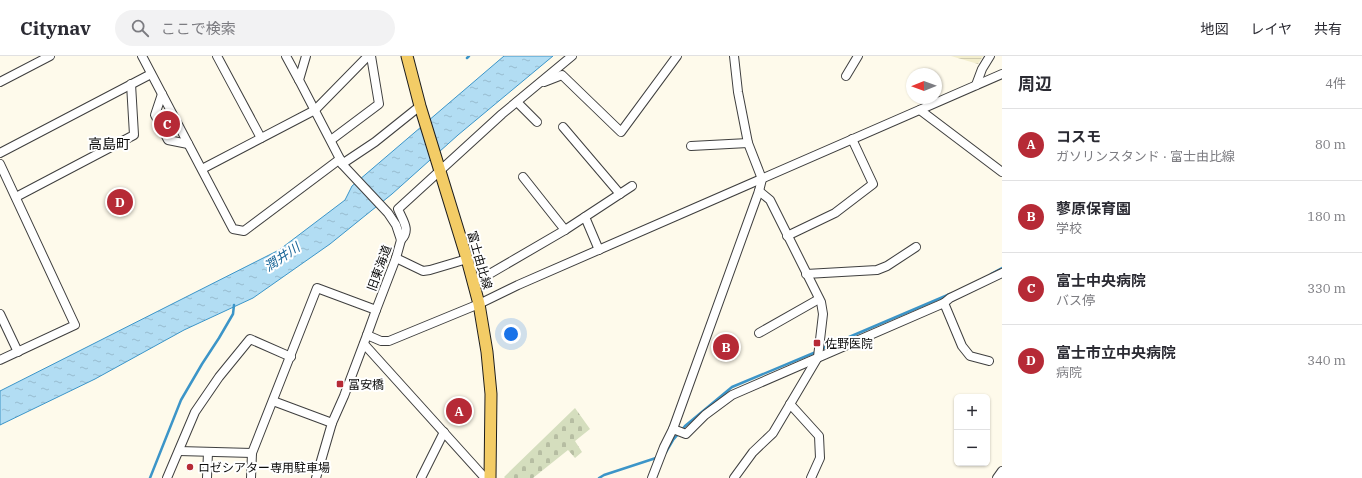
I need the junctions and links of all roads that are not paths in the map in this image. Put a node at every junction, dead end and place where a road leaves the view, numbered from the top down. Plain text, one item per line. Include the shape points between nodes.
1 (50, 56) edge
2 (142, 56) edge
3 (217, 56) edge
4 (286, 56) edge
5 (306, 56) edge
6 (368, 56) edge
7 (371, 56) edge
8 (407, 56) edge
9 (572, 56) edge
10 (677, 56) edge
11 (734, 56) edge
12 (858, 56) edge
13 (990, 56) edge
14 (151, 74) junction
15 (1002, 74) edge
16 (846, 76) dead end
17 (299, 80) junction
18 (542, 81) junction
19 (0, 82) edge
20 (131, 84) junction
21 (976, 85) junction
22 (162, 94) junction
23 (517, 102) junction
24 (421, 108) junction
25 (315, 110) junction
26 (920, 110) junction
27 (537, 122) dead end
28 (563, 128) dead end
29 (261, 138) junction
30 (852, 139) junction
31 (331, 140) junction
32 (748, 143) junction
33 (188, 144) junction
34 (691, 146) dead end
35 (0, 153) edge
36 (341, 162) junction
37 (0, 164) edge
38 (439, 168) junction
39 (202, 169) junction
40 (1002, 172) edge
41 (523, 177) dead end
42 (762, 178) junction
43 (632, 186) dead end
44 (759, 191) junction
45 (620, 194) junction
46 (16, 197) junction
47 (585, 217) junction
48 (564, 230) junction
49 (787, 236) junction
50 (400, 240) junction
51 (916, 247) dead end
52 (599, 250) junction
53 (396, 258) junction
54 (467, 259) junction
55 (1002, 273) edge
56 (806, 274) junction
57 (474, 283) junction
58 (819, 299) junction
59 (944, 303) junction
60 (480, 304) junction
61 (376, 310) junction
62 (0, 314) edge
63 (759, 333) dead end
64 (367, 335) junction
65 (364, 344) junction
66 (18, 352) junction
67 (291, 356) junction
68 (818, 357) junction
69 (0, 360) edge
70 (989, 361) dead end
71 (273, 401) junction
72 (790, 404) junction
73 (332, 423) junction
74 (673, 429) junction
75 (444, 432) junction
76 (179, 451) junction
77 (208, 452) junction
78 (252, 453) junction
79 (1002, 471) edge
80 (167, 478) edge
81 (207, 478) edge
82 (251, 478) edge
83 (316, 478) edge
84 (421, 478) edge
85 (485, 478) edge
86 (490, 478) edge
87 (652, 478) edge
88 (734, 478) edge
89 (811, 478) edge
90 (997, 478) edge

1 - 19 street
2 - 14 street
3 - 29 street
4 - 17 street, 旧東海道
5 - 17 street
6 - 25 street
7 - 31 street via 379,104
8 - 24 main road, 富士由比線
9 - 18 street
10 - 18 street via 621,132 562,75
11 - 32 street
12 - 16 street
13 - 21 street
14 - 20 street
14 - 22 street
15 - 21 street
17 - 25 street, 旧東海道
18 - 23 street
20 - 35 street
20 - 46 street via 134,135
21 - 26 street
22 - 33 street
22 - 33 street via 154,115 168,140
23 - 27 street
23 - 38 street
24 - 36 street via 375,142
24 - 38 main road, 富士由比線
25 - 29 street
25 - 31 street, 旧東海道
26 - 30 street
26 - 40 street
28 - 45 street
29 - 39 street
30 - 42 street
30 - 49 street via 873,184 835,213
31 - 36 street, 旧東海道
32 - 34 street
32 - 42 street
33 - 39 street
36 - 39 street via 244,232 233,229
36 - 50 street, 旧東海道 via 388,214 396,225
37 - 46 street
38 - 50 street via 398,209 407,230
38 - 54 main road, 富士由比線
41 - 48 street
42 - 44 street
42 - 52 street
43 - 45 street
44 - 49 street via 770,200
44 - 74 street
45 - 47 street
46 - 66 street via 75,325
47 - 48 street
47 - 52 street
48 - 57 street
49 - 56 street
50 - 53 street, 旧東海道
51 - 56 street via 877,270
52 - 60 street
53 - 54 street via 423,271
53 - 61 street, 旧東海道
54 - 57 main road, 富士由比線
55 - 59 street
56 - 58 street
57 - 60 main road, 富士由比線
58 - 63 street
58 - 68 street via 823,314
59 - 68 street
59 - 70 street via 962,346 970,356
60 - 64 street via 389,341 381,341
60 - 86 main road, 富士由比線 via 491,394
61 - 64 street, 旧東海道
61 - 67 street via 318,288
62 - 66 street
64 - 65 street, 旧東海道
65 - 73 street, 旧東海道
65 - 75 street
66 - 69 street
67 - 71 street
67 - 76 street via 250,339 195,412
68 - 72 street
68 - 74 street via 732,395 705,415 686,434
71 - 73 street
71 - 78 street
72 - 88 street via 773,432 753,452
72 - 89 street via 819,436 820,458
73 - 83 street, 旧東海道
74 - 87 street
75 - 84 street
75 - 85 street
76 - 77 street
76 - 80 street
77 - 78 street
77 - 81 street
78 - 82 street
79 - 90 street

